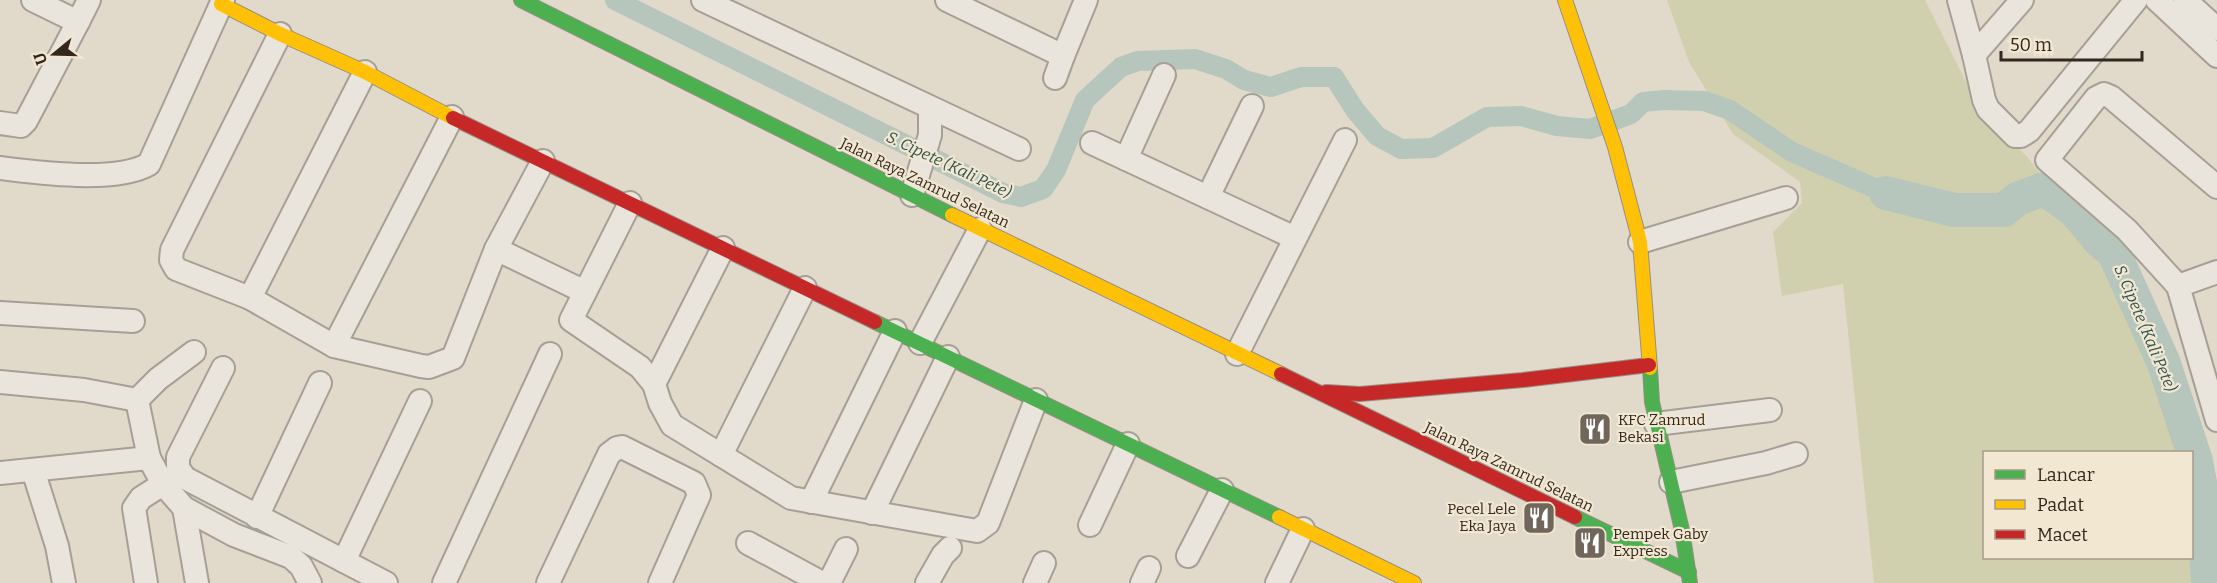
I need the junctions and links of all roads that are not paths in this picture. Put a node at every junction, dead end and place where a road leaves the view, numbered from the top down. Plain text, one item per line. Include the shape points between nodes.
1 (33, 0) edge
2 (88, 0) edge
3 (521, 0) edge
4 (703, 0) edge
5 (947, 0) edge
6 (1086, 0) edge
7 (1565, 0) edge
8 (1959, 0) edge
9 (2022, 0) edge
10 (2136, 0) edge
11 (2157, 0) edge
12 (2185, 0) edge
13 (222, 2) edge
14 (78, 22) junction
15 (2217, 29) edge
16 (280, 34) junction
17 (1974, 55) junction
18 (1063, 56) junction
19 (2217, 56) edge
20 (365, 72) junction
21 (1164, 75) dead end
22 (1055, 78) dead end
23 (1252, 106) dead end
24 (930, 108) junction
25 (452, 117) junction
26 (0, 123) edge
27 (1345, 140) dead end
28 (1092, 143) dead end
29 (1019, 149) dead end
30 (1126, 159) junction
31 (543, 161) junction
32 (0, 168) edge
33 (915, 185) junction
34 (2217, 187) edge
35 (1208, 197) junction
36 (1786, 198) dead end
37 (630, 203) junction
38 (980, 229) junction
39 (1295, 238) junction
40 (1640, 242) junction
41 (723, 248) junction
42 (496, 249) junction
43 (2217, 272) edge
44 (2178, 286) junction
45 (805, 288) junction
46 (585, 292) junction
47 (250, 298) junction
48 (0, 313) edge
49 (133, 321) dead end
50 (895, 331) junction
51 (920, 344) junction
52 (334, 346) junction
53 (195, 352) dead end
54 (550, 354) dead end
55 (1237, 354) junction
56 (948, 357) junction
57 (1649, 365) junction
58 (223, 368) dead end
59 (0, 382) edge
60 (320, 383) dead end
61 (654, 384) junction
62 (1315, 392) junction
63 (138, 400) junction
64 (1036, 400) junction
65 (420, 401) dead end
66 (1770, 410) dead end
67 (2217, 420) edge
68 (1656, 424) junction
69 (1128, 444) junction
70 (1796, 454) dead end
71 (722, 455) junction
72 (149, 458) junction
73 (33, 470) junction
74 (0, 473) edge
75 (1671, 482) junction
76 (162, 484) junction
77 (1222, 490) junction
78 (811, 502) junction
79 (184, 508) junction
80 (872, 513) junction
81 (257, 517) junction
82 (1090, 525) dead end
83 (1303, 529) junction
84 (748, 543) dead end
85 (950, 548) dead end
86 (846, 549) dead end
87 (1188, 556) dead end
88 (344, 561) junction
89 (1379, 575) edge
90 (1690, 578) edge
91 (64, 583) edge
92 (146, 583) edge
93 (197, 583) edge
94 (310, 583) edge
95 (386, 583) edge
96 (444, 583) edge
97 (548, 583) edge
98 (660, 583) edge
99 (822, 583) edge
100 (829, 583) edge
101 (927, 583) edge
102 (1277, 583) edge
103 (1414, 583) edge

1 - 14 street
2 - 14 street
3 - 33 street, Jalan Raya Zamrud Selatan
4 - 24 street
5 - 18 street
6 - 18 street
7 - 40 street via 1615,147
8 - 17 street
9 - 17 street
10 - 17 street via 2021,136 2014,136 1988,110
11 - 19 street
12 - 15 street
13 - 16 street
13 - 32 street via 149,164 139,170 77,175
14 - 26 street via 26,121 21,126
16 - 20 street
16 - 47 street via 172,250 171,260 176,269
18 - 22 street
20 - 25 street
20 - 47 street
21 - 30 street
23 - 35 street
24 - 29 street
24 - 33 street via 930,135
25 - 31 street
25 - 52 street
27 - 39 street
28 - 30 street
30 - 35 street
31 - 37 street
31 - 42 street
33 - 38 street, Jalan Raya Zamrud Selatan
34 - 44 street via 2104,94 2096,98 2047,160 2127,230
35 - 39 street
36 - 40 street
37 - 41 street
37 - 46 street
38 - 51 street
38 - 55 street, Jalan Raya Zamrud Selatan
39 - 55 street
40 - 57 street
41 - 45 street
41 - 61 street
42 - 46 street
42 - 52 street via 453,358 429,367
43 - 44 street
44 - 67 street
45 - 50 street
45 - 71 street
46 - 61 street via 571,320 640,367
47 - 52 street
48 - 49 street
50 - 51 street
50 - 78 street
51 - 56 street
53 - 63 street
54 - 96 street
55 - 62 street, Jalan Raya Zamrud Selatan
56 - 64 street
56 - 80 street
57 - 62 street, Jalan Raya Zamrud Selatan via 1371,393
57 - 68 street
58 - 81 street via 178,457 178,468 185,478
59 - 63 street
60 - 81 street
61 - 71 street via 672,425
62 - 90 street, Jalan Raya Zamrud Selatan
63 - 72 street
64 - 69 street
64 - 80 street via 988,524 977,531
65 - 88 street
66 - 68 street
68 - 75 street
69 - 77 street
69 - 82 street
70 - 75 street
71 - 78 street via 791,498
72 - 73 street
72 - 76 street
73 - 74 street
73 - 91 street via 57,546
75 - 90 street
76 - 79 street
76 - 92 street via 141,498 134,508
77 - 83 street
77 - 87 street
78 - 80 street
79 - 93 street
79 - 94 street via 234,535 291,557
81 - 88 street
83 - 89 street
83 - 102 street
84 - 99 street
85 - 101 street
86 - 100 street
88 - 95 street
89 - 103 street
97 - 98 street via 609,454 622,447 694,483 698,489 699,495

